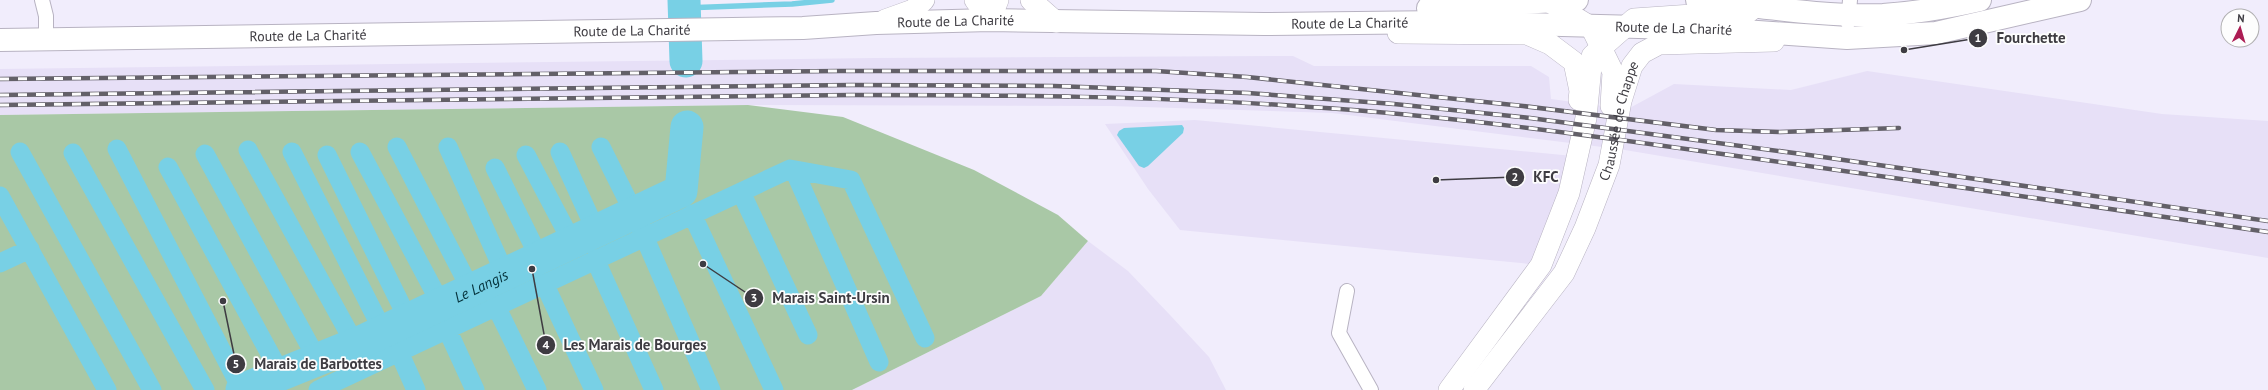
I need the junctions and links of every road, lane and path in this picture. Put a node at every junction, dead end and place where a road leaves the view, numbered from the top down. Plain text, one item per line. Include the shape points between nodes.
1 (42, 0) edge
2 (924, 0) edge
3 (975, 0) edge
4 (998, 0) edge
5 (1031, 0) edge
6 (1577, 0) edge
7 (1697, 0) edge
8 (1980, 0) edge
9 (2080, 0) edge
10 (1548, 1) junction
11 (1849, 7) edge
12 (1780, 8) junction
13 (990, 20) junction
14 (876, 22) junction
15 (1056, 22) junction
16 (1264, 24) junction
17 (1591, 27) junction
18 (1624, 28) junction
19 (1847, 38) junction
20 (46, 39) junction
21 (0, 40) edge
22 (1602, 47) junction
23 (1569, 193) junction
24 (1585, 228) junction
25 (1347, 290) dead end
26 (1371, 390) edge
27 (1449, 390) edge
28 (1474, 390) edge

1 - 20 street via 46,16
2 - 14 main road via 913,10
3 - 13 main road
4 - 13 main road
5 - 15 main road
6 - 10 main road, Route de La Charité
7 - 12 main road, Route de La Charité
8 - 11 main road, Route de La Charité via 1884,14
9 - 19 main road, Route de La Charité via 1936,33
10 - 16 main road, Route de La Charité via 1318,14
10 - 17 main road
11 - 12 main road, Route de La Charité
11 - 19 street
12 - 18 main road, Chaussée de Chappe via 1634,19
13 - 14 main road, Route de La Charité
13 - 15 main road, Route de La Charité
14 - 20 main road, Route de La Charité via 803,28 662,31
15 - 16 main road, Route de La Charité
16 - 17 main road, Route de La Charité via 1444,22
16 - 23 main road, Chaussée de Chappe via 1311,32 1527,34 1550,44 1574,62 1580,91
17 - 18 main road, Route de La Charité
17 - 22 main road, Chaussée de Chappe
18 - 19 main road, Route de La Charité via 1715,29
18 - 22 main road, Chaussée de Chappe
19 - 24 main road, Chaussée de Chappe via 1659,44 1642,54 1632,66 1621,101 1608,165
20 - 21 main road, Route de La Charité
22 - 23 main road, Chaussée de Chappe via 1592,56 1586,118
22 - 24 main road, Chaussée de Chappe via 1613,72 1610,121 1601,178
23 - 27 main road, Chaussée de Chappe via 1541,265
24 - 28 main road, Chaussée de Chappe via 1564,273
25 - 26 street via 1339,333

